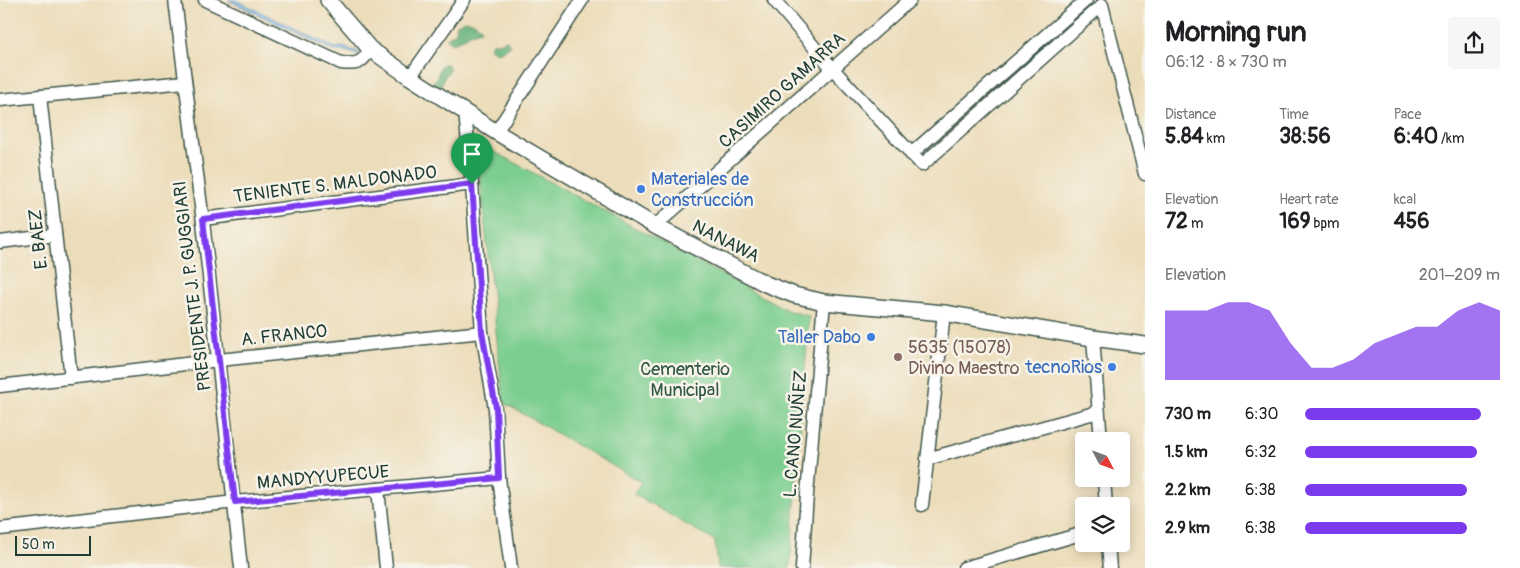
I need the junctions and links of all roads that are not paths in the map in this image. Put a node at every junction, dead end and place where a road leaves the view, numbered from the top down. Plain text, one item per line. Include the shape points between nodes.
1 (175, 0) edge
2 (205, 0) edge
3 (328, 0) edge
4 (464, 0) edge
5 (582, 0) edge
6 (774, 0) edge
7 (910, 0) edge
8 (1086, 0) edge
9 (1100, 5) edge
10 (370, 49) junction
11 (832, 68) junction
12 (410, 77) junction
13 (185, 82) junction
14 (982, 92) junction
15 (40, 96) junction
16 (0, 100) edge
17 (991, 103) junction
18 (466, 112) junction
19 (940, 128) junction
20 (496, 132) junction
21 (950, 140) junction
22 (911, 154) junction
23 (1143, 154) edge
24 (1145, 174) edge
25 (472, 184) junction
26 (203, 219) junction
27 (655, 226) junction
28 (55, 235) junction
29 (0, 242) edge
30 (824, 302) junction
31 (944, 314) junction
32 (482, 332) junction
33 (1094, 338) junction
34 (1145, 345) edge
35 (219, 360) junction
36 (71, 378) junction
37 (0, 386) edge
38 (1098, 412) junction
39 (1100, 432) edge
40 (927, 459) junction
41 (499, 478) junction
42 (378, 490) junction
43 (235, 502) junction
44 (922, 505) dead end
45 (0, 529) edge
46 (1075, 536) edge
47 (1109, 552) edge
48 (241, 568) edge
49 (386, 568) edge
50 (511, 568) edge
51 (802, 568) edge
52 (964, 568) edge
53 (1110, 568) edge

1 - 13 street, PRESIDENTE J. P. GUGGIARI
2 - 10 street via 341,63 358,63
3 - 10 street, NANAWA
4 - 12 street
5 - 20 street
6 - 11 street
7 - 11 street, CASIMIRO GAMARRA
8 - 9 street via 1088,7
8 - 14 street
9 - 17 street
9 - 23 street
10 - 12 street, NANAWA
11 - 22 street
11 - 27 street, CASIMIRO GAMARRA
12 - 18 street, NANAWA
13 - 15 street
13 - 26 street, PRESIDENTE J. P. GUGGIARI
14 - 17 street
14 - 19 street
15 - 16 street
15 - 28 street, E. BAEZ
17 - 21 street
18 - 20 street, NANAWA
18 - 25 street
19 - 21 street
19 - 22 street
20 - 27 street, NANAWA
21 - 22 street via 923,164
23 - 24 street
25 - 26 street, TENIENTE S. MALDONADO
25 - 32 street
26 - 35 street, PRESIDENTE J. P. GUGGIARI
27 - 30 street, NANAWA via 766,284
28 - 29 street
28 - 36 street, E. BAEZ
30 - 31 street, NANAWA
30 - 51 street, L. CANO NUÑEZ
31 - 33 street, NANAWA
31 - 40 street
32 - 35 street, A. FRANCO
32 - 41 street via 496,408
33 - 34 street, NANAWA
33 - 38 street
35 - 36 street, A. FRANCO
35 - 43 street, PRESIDENTE J. P. GUGGIARI
36 - 37 street, A. FRANCO
38 - 39 street
38 - 40 street
40 - 44 street
41 - 42 street, MANDYYUPECUE
41 - 50 street
42 - 43 street, MANDYYUPECUE
42 - 49 street
43 - 45 street, MANDYYUPECUE
43 - 48 street, PRESIDENTE J. P. GUGGIARI
46 - 52 street
47 - 53 street

